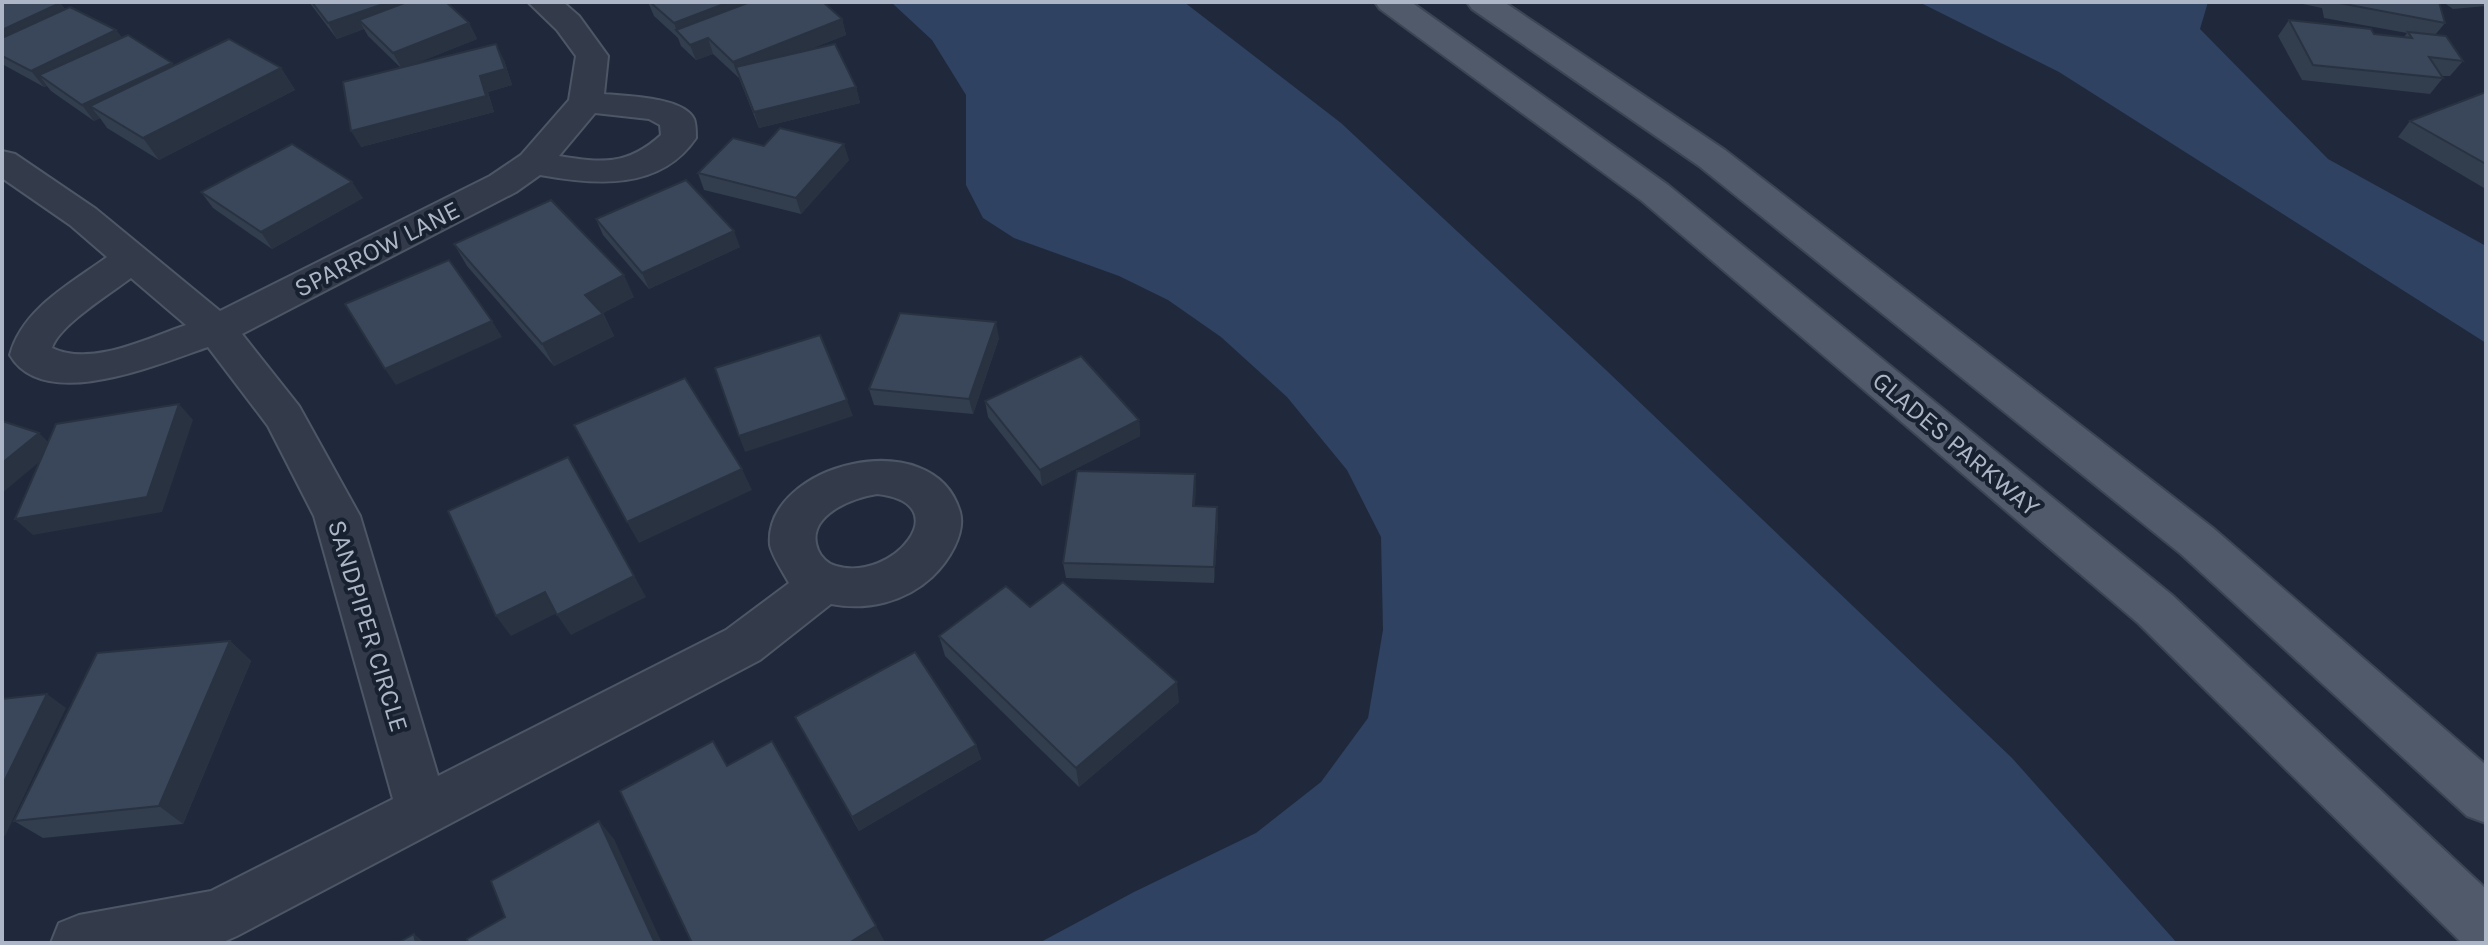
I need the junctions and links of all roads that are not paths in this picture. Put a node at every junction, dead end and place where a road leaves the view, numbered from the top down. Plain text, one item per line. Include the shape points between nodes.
1 (544, 2) edge
2 (1391, 2) edge
3 (1483, 2) edge
4 (586, 102) junction
5 (2, 162) edge
6 (534, 163) junction
7 (130, 259) junction
8 (217, 330) junction
9 (823, 583) dead end
10 (2486, 799) edge
11 (422, 809) junction
12 (2486, 927) edge
13 (79, 943) edge

1 - 4 street via 592,56
2 - 12 main road, GLADES PARKWAY via 1655,193 2155,609
3 - 10 main road via 1712,158 2197,541
4 - 6 street, SPARROW LANE
4 - 6 street via 657,110 677,120 679,138 661,157 626,172 587,173
5 - 7 street, SANDPIPER CIRCLE via 83,217
6 - 8 street, SPARROW LANE via 503,184
7 - 8 street, SANDPIPER CIRCLE
7 - 8 street via 62,310 35,336 30,355 53,366 107,366
8 - 11 street, SANDPIPER CIRCLE via 284,417 337,516
9 - 11 street via 743,645
11 - 13 street via 217,917

